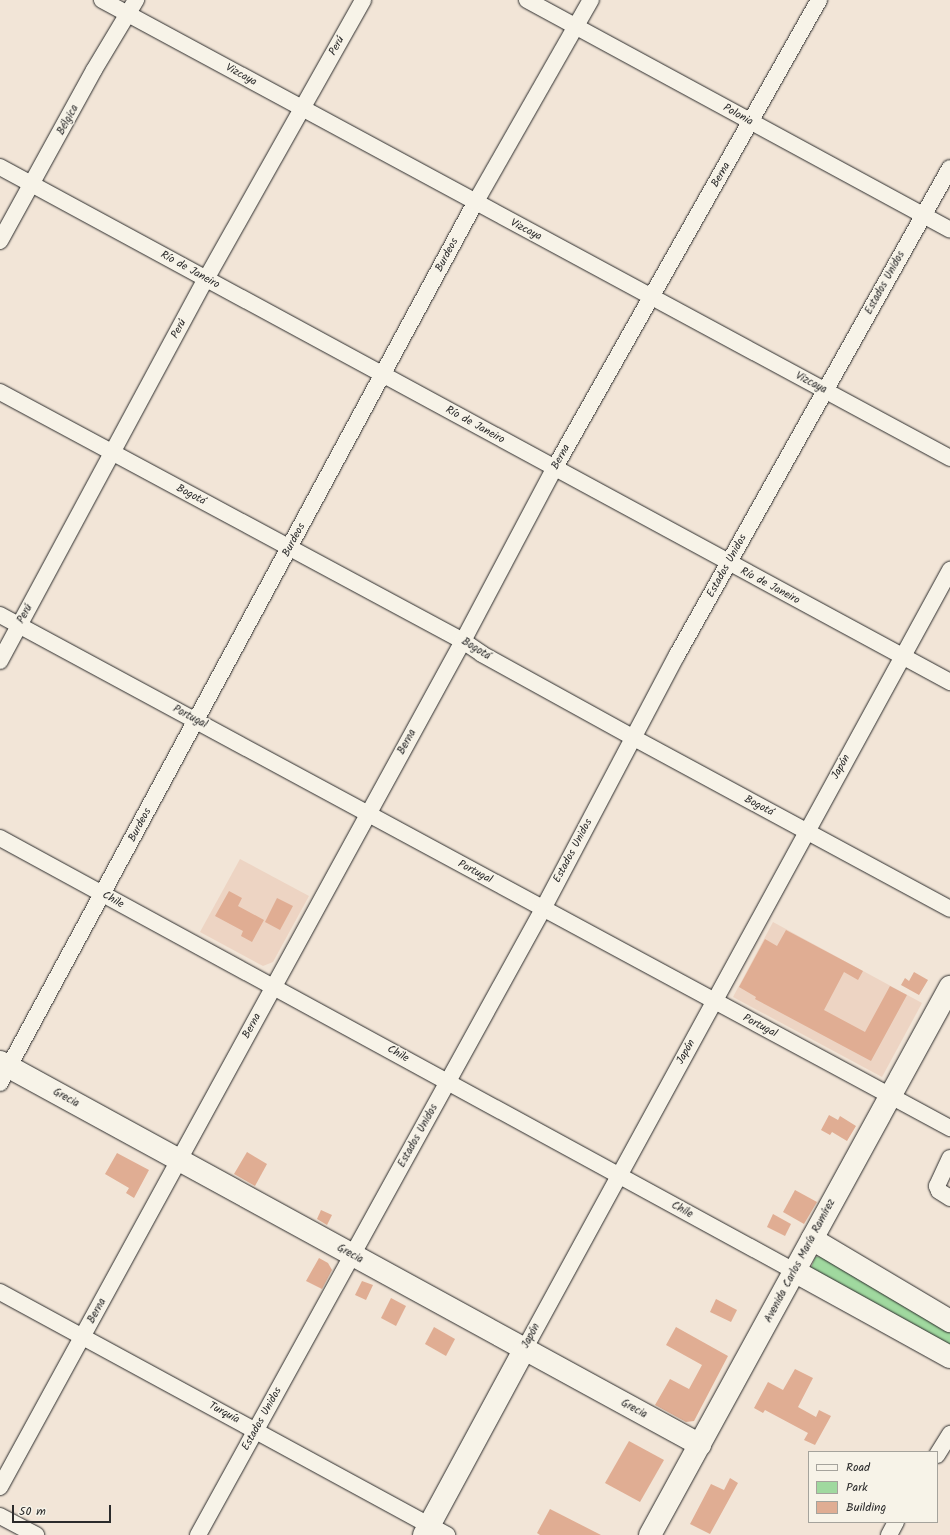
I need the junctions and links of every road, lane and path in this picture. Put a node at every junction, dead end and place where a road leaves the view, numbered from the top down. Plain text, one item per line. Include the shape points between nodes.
1 (102, 0) edge
2 (363, 0) edge
3 (526, 0) edge
4 (591, 0) edge
5 (819, 0) edge
6 (132, 7) edge
7 (576, 26) junction
8 (302, 108) junction
9 (751, 122) junction
10 (0, 167) edge
11 (950, 168) edge
12 (32, 184) junction
13 (475, 203) junction
14 (922, 215) junction
15 (950, 230) edge
16 (0, 241) edge
17 (206, 279) junction
18 (650, 297) junction
19 (383, 374) junction
20 (824, 390) junction
21 (0, 392) edge
22 (112, 453) junction
23 (950, 458) edge
24 (554, 469) junction
25 (290, 548) junction
26 (729, 563) junction
27 (950, 570) edge
28 (0, 616) edge
29 (19, 625) junction
30 (463, 641) junction
31 (902, 656) junction
32 (0, 661) edge
33 (950, 682) edge
34 (196, 721) junction
35 (634, 738) junction
36 (368, 814) junction
37 (805, 831) junction
38 (0, 838) edge
39 (103, 894) junction
40 (543, 909) junction
41 (950, 909) edge
42 (274, 987) junction
43 (950, 987) edge
44 (714, 1001) junction
45 (3, 1071) edge
46 (448, 1082) junction
47 (890, 1096) junction
48 (950, 1128) edge
49 (950, 1158) edge
50 (180, 1160) junction
51 (618, 1175) junction
52 (944, 1195) edge
53 (812, 1239) junction
54 (352, 1255) junction
55 (796, 1272) junction
56 (0, 1292) edge
57 (950, 1321) edge
58 (82, 1338) junction
59 (525, 1348) junction
60 (950, 1357) edge
61 (256, 1430) junction
62 (950, 1434) edge
63 (700, 1445) junction
64 (938, 1453) edge
65 (0, 1487) edge
66 (0, 1516) edge
67 (895, 1523) edge
68 (433, 1532) edge
69 (36, 1535) edge
70 (198, 1535) edge
71 (650, 1535) edge
72 (888, 1535) edge

1 - 6 street, Vizcaya
2 - 8 street, Perú
3 - 7 street, Polonia
4 - 7 street, Burdeos
5 - 9 street, Berna
6 - 8 street, Vizcaya
6 - 12 street, Bélgica via 94,70
7 - 9 street, Polonia
7 - 13 street, Burdeos
8 - 13 street, Vizcaya
8 - 17 street, Perú
9 - 14 street, Polonia
9 - 18 street, Berna
10 - 12 street, Río de Janeiro
11 - 14 street, Estados Unidos
12 - 16 street, Bélgica
12 - 17 street, Río de Janeiro
13 - 18 street, Vizcaya
13 - 19 street, Burdeos
14 - 15 street, Polonia
14 - 20 street, Estados Unidos
17 - 19 street, Río de Janeiro
17 - 22 street, Perú
18 - 20 street, Vizcaya
18 - 24 street, Berna
19 - 24 street, Río de Janeiro
19 - 25 street, Burdeos
20 - 23 street, Vizcaya
20 - 26 street, Estados Unidos
21 - 22 street, Bogotá
22 - 25 street, Bogotá
22 - 29 street, Perú
24 - 26 street, Río de Janeiro
24 - 30 street, Berna
25 - 30 street, Bogotá
25 - 34 street, Burdeos
26 - 31 street, Río de Janeiro
26 - 35 street, Estados Unidos
27 - 31 street, Japón
28 - 29 street, Portugal
29 - 32 street, Perú
29 - 34 street, Portugal
30 - 35 street, Bogotá
30 - 36 street, Berna
31 - 33 street, Río de Janeiro
31 - 37 street, Japón
34 - 36 street, Portugal
34 - 39 street, Burdeos
35 - 37 street, Bogotá
35 - 40 street, Estados Unidos
36 - 40 street, Portugal
36 - 42 street, Berna
37 - 41 street, Bogotá
37 - 44 street, Japón
38 - 39 street, Chile
39 - 42 street, Chile
39 - 45 street, Burdeos
40 - 44 street, Portugal
40 - 46 street, Estados Unidos
42 - 46 street, Chile
42 - 50 street, Berna
43 - 47 street, Avenida Carlos María Ramírez
44 - 47 street, Portugal
44 - 51 street, Japón
45 - 50 street, Grecia
46 - 51 street, Chile
46 - 54 street, Estados Unidos
47 - 48 street, Portugal
47 - 53 street, Avenida Carlos María Ramírez
49 - 52 street via 938,1180
50 - 54 street, Grecia
50 - 58 street, Berna
51 - 55 street, Chile
51 - 59 street, Japón
53 - 55 street, Avenida Carlos María Ramírez
53 - 57 street
54 - 59 street, Grecia
54 - 61 street, Estados Unidos
55 - 60 street
55 - 63 street, Avenida Carlos María Ramírez
56 - 58 street, Turquía
58 - 61 street, Turquía
58 - 65 street, Berna
59 - 63 street, Grecia
59 - 68 street, Japón
61 - 68 street, Turquía
61 - 70 street, Estados Unidos
62 - 64 street
63 - 71 street, Avenida Carlos María Ramírez
66 - 69 street
67 - 72 street

